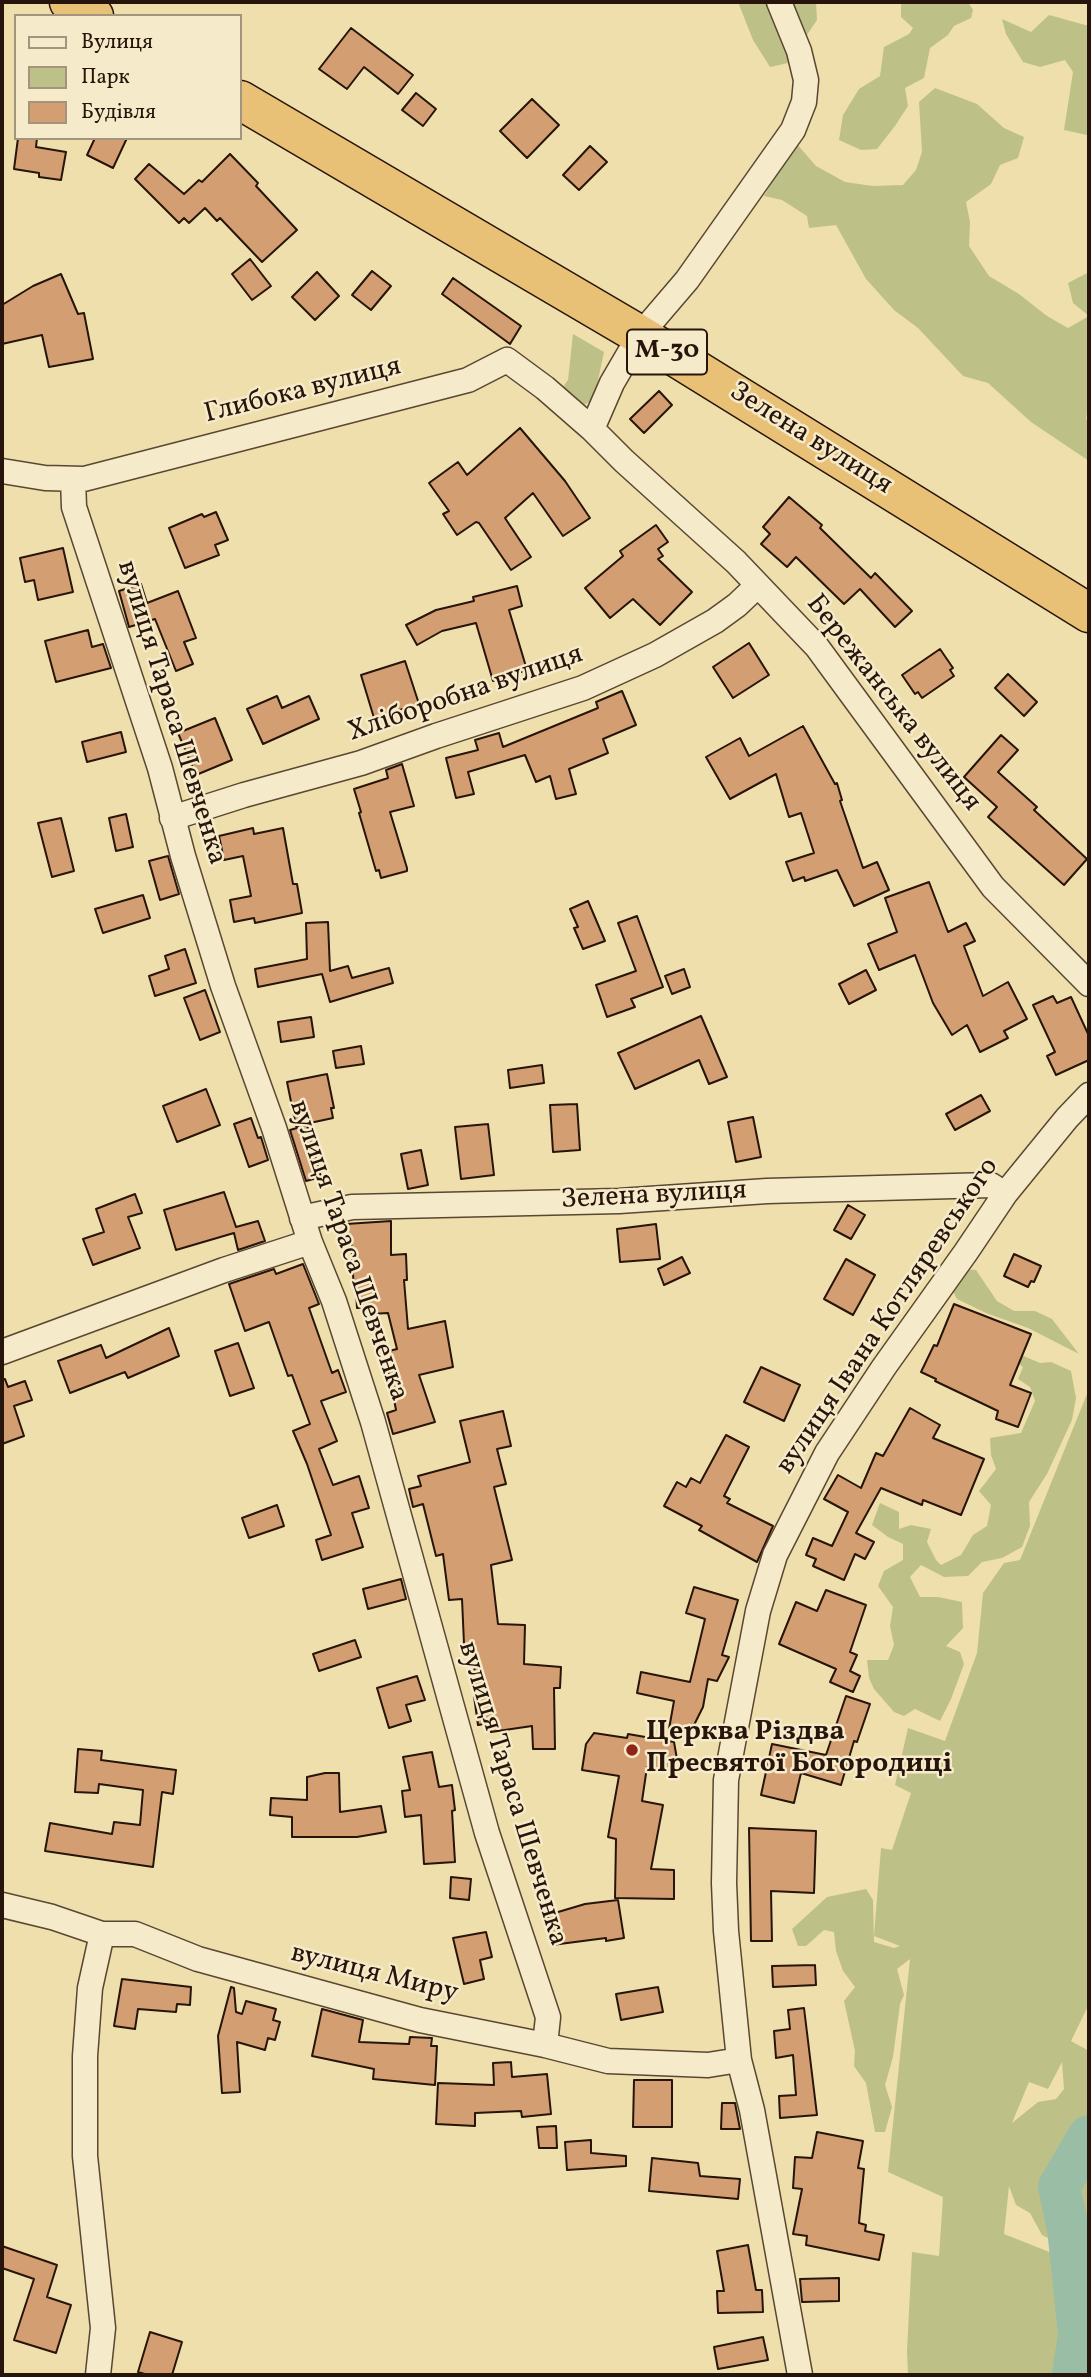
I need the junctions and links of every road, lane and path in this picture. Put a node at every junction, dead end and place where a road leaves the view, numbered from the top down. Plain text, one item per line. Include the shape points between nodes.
1 (69, 2) edge
2 (779, 2) edge
3 (90, 14) edge
4 (242, 101) edge
5 (640, 335) junction
6 (592, 429) junction
7 (2, 471) edge
8 (73, 479) junction
9 (758, 585) junction
10 (1089, 613) edge
11 (172, 818) junction
12 (1089, 984) edge
13 (1089, 1095) edge
14 (1005, 1194) junction
15 (302, 1218) junction
16 (310, 1242) junction
17 (2, 1352) edge
18 (2, 1905) edge
19 (102, 1934) junction
20 (545, 2045) junction
21 (739, 2060) junction
22 (98, 2375) edge
23 (800, 2375) edge

1 - 3 highway
2 - 5 street via 806,80 804,102 793,130 687,280
4 - 5 highway, Зелена вулиця / М-30
5 - 6 street
5 - 10 highway, Зелена вулиця / М-30
6 - 8 street, Глибока вулиця via 507,360 468,380
6 - 9 street, Бережанська вулиця
7 - 8 street, Глибока вулиця
8 - 11 street, вулиця Тараса Шевченка via 74,507 160,768
9 - 11 street, Хліборобна вулиця via 715,621 583,688 361,763
9 - 12 street, Бережанська вулиця via 817,647 993,887
11 - 15 street, вулиця Тараса Шевченка
13 - 14 street, вулиця Івана Котляревського
14 - 15 street, Зелена вулиця via 991,1185 767,1191 619,1201 352,1207
14 - 21 street, вулиця Івана Котляревського via 827,1453 775,1555 758,1611 726,1780 726,1931
15 - 16 street, вулиця Тараса Шевченка
16 - 17 street
16 - 20 street, вулиця Тараса Шевченка via 373,1422 487,1833 548,2017
18 - 19 street, вулиця Миру
19 - 20 street, вулиця Миру via 135,1934 198,1959 314,1993
19 - 22 street via 90,1988 85,2056 85,2156 103,2328
20 - 21 street, вулиця Миру via 608,2061 708,2065
21 - 23 street, вулиця Івана Котляревського

